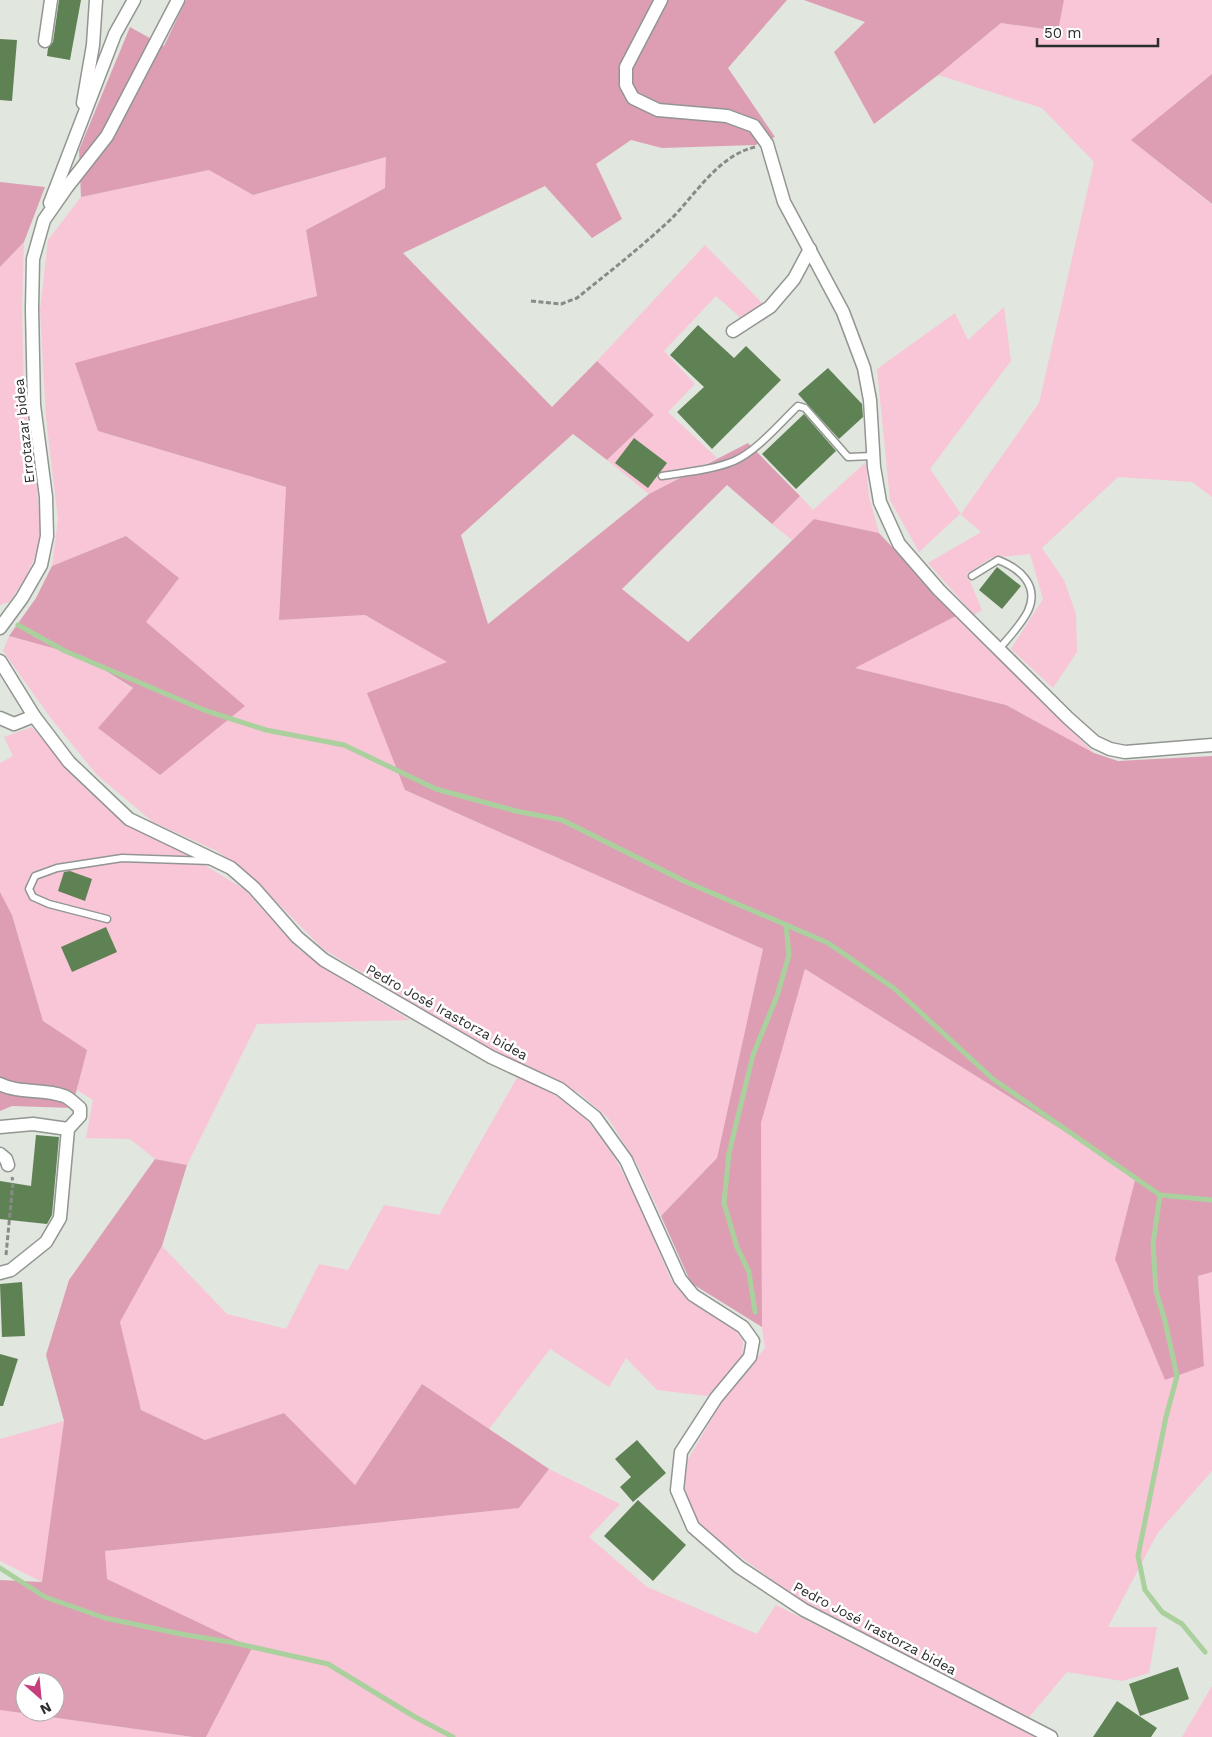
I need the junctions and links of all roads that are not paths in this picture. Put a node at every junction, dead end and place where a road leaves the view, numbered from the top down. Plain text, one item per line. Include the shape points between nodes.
1 (51, 0) edge
2 (96, 0) edge
3 (134, 0) edge
4 (178, 0) edge
5 (662, 0) edge
6 (45, 41) dead end
7 (79, 130) junction
8 (44, 220) junction
9 (810, 249) junction
10 (734, 331) dead end
11 (873, 456) junction
12 (662, 476) dead end
13 (972, 576) dead end
14 (0, 628) edge
15 (999, 649) junction
16 (0, 661) edge
17 (34, 716) junction
18 (0, 718) edge
19 (1212, 745) edge
20 (217, 861) junction
21 (107, 919) dead end
22 (0, 1084) edge
23 (0, 1128) edge
24 (68, 1129) junction
25 (0, 1154) edge
26 (8, 1165) road end
27 (0, 1274) edge
28 (1051, 1737) edge

1 - 6 street
2 - 7 street, Errotazar bidea via 93,45
3 - 7 street, Errotazar bidea via 115,34
4 - 8 street, Errotazar bidea via 107,136
5 - 9 street via 626,68 626,85 633,98 658,110 727,116 754,126 767,144 784,202
7 - 8 street, Errotazar bidea
8 - 14 street, Errotazar bidea via 33,259 32,309 34,405 46,497 47,536 41,565
9 - 10 street via 794,279 770,307
9 - 11 street via 843,312 864,368 870,400
11 - 12 lane via 848,457 805,408 798,406 750,452 705,469
11 - 15 street via 880,502 899,544 939,590
13 - 15 lane via 998,560 1021,572 1027,582 1031,595 1029,610
15 - 19 street via 1068,718 1095,742 1110,749 1143,752
16 - 17 street, Pedro José Irastorza bidea
17 - 18 street via 14,724
17 - 20 street, Pedro José Irastorza bidea via 69,762 129,819
20 - 21 lane via 122,858 57,868 35,876 29,889 33,897
20 - 28 street, Pedro José Irastorza bidea via 231,868 254,888 297,936 324,960 491,1057 560,1089 595,1117 626,1160 680,1279 693,1294 743,1327 753,1341 750,1357 716,1398 681,1452 677,1490 693,1526 740,1567 804,1610
22 - 24 street via 9,1089 65,1096 80,1108 80,1116
23 - 24 street via 33,1124
24 - 27 street via 60,1218 46,1242 11,1270
25 - 26 street

